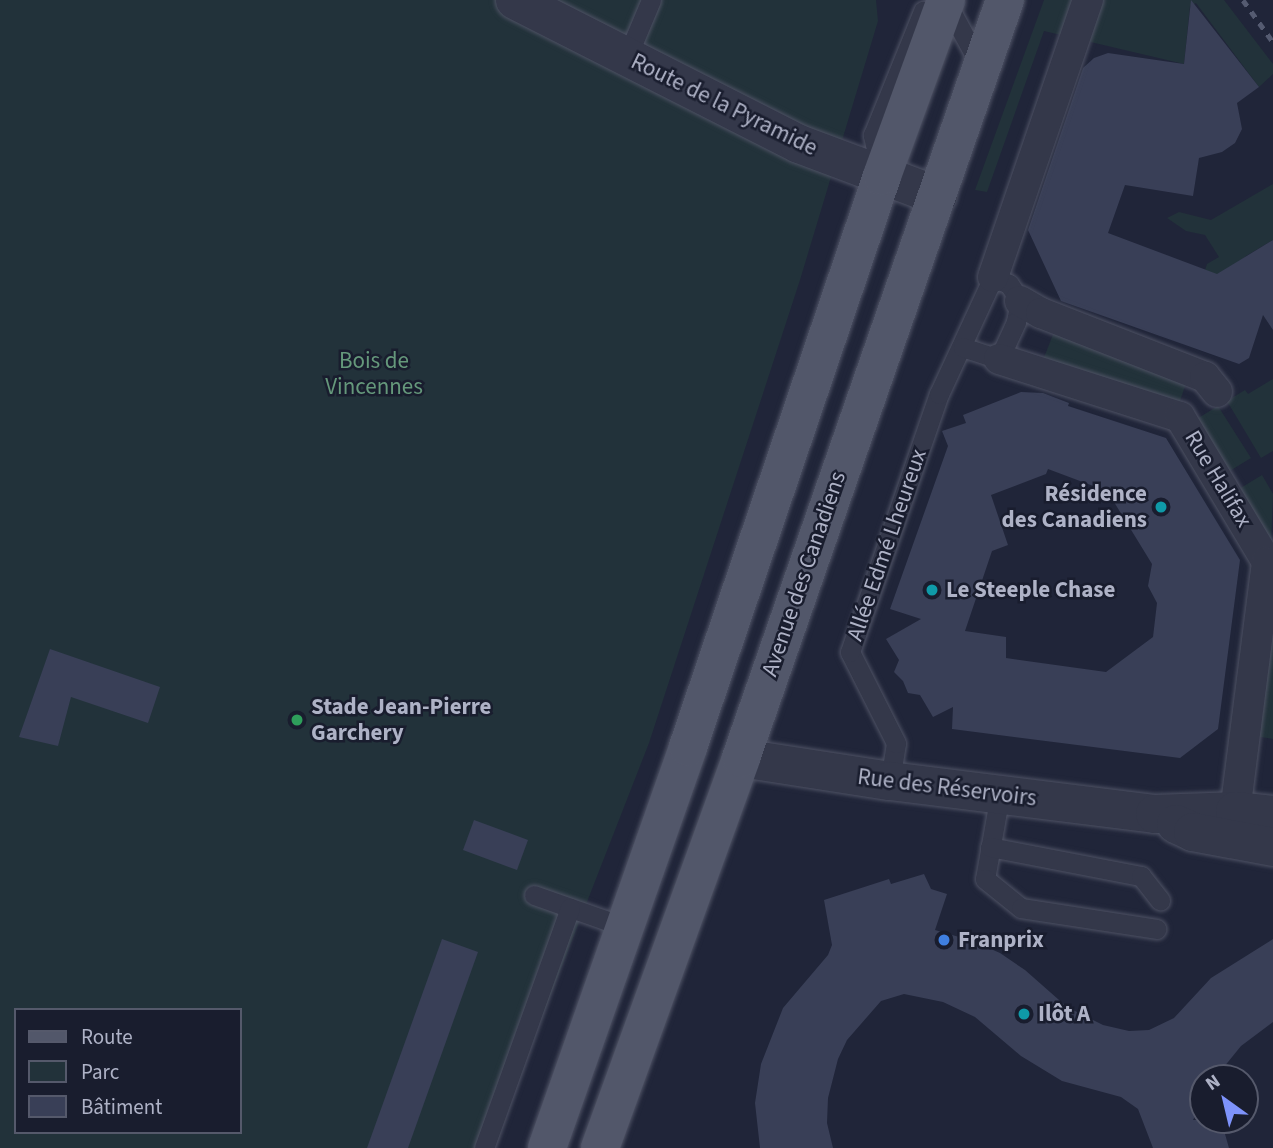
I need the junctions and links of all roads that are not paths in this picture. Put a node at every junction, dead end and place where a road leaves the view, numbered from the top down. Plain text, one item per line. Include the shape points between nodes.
1 (516, 0) edge
2 (651, 0) edge
3 (941, 0) edge
4 (1005, 0) edge
5 (1086, 6) edge
6 (627, 57) junction
7 (980, 66) junction
8 (882, 176) junction
9 (938, 196) junction
10 (993, 277) junction
11 (1020, 301) junction
12 (963, 347) junction
13 (999, 359) junction
14 (1217, 392) dead end
15 (741, 758) junction
16 (891, 782) junction
17 (1000, 794) junction
18 (1235, 811) junction
19 (1155, 814) junction
20 (1273, 815) edge
21 (1273, 846) edge
22 (990, 847) junction
23 (534, 895) dead end
24 (1160, 900) dead end
25 (570, 908) junction
26 (625, 927) junction
27 (1156, 929) dead end
28 (484, 1148) edge
29 (547, 1148) edge
30 (600, 1148) edge

1 - 6 street, Route de la Pyramide
2 - 6 lane
3 - 7 lane
3 - 8 main road
4 - 7 main road, Avenue des Canadiens
5 - 10 street, Allée Edmé Lheureux
6 - 8 street, Route de la Pyramide via 799,144
7 - 9 main road, Avenue des Canadiens
8 - 9 street, Route de la Pyramide
8 - 26 main road
9 - 15 main road, Avenue des Canadiens
10 - 11 lane via 1009,284
10 - 12 lane, Allée Edmé Lheureux
11 - 13 lane
11 - 14 street via 1205,377
12 - 13 lane
12 - 16 lane, Allée Edmé Lheureux via 939,394 850,652 896,743
13 - 18 street, Rue Halifax via 1180,417 1267,562
15 - 16 street, Rue des Réservoirs
15 - 30 main road, Avenue des Canadiens
16 - 17 street, Rue des Réservoirs
17 - 19 street, Rue des Réservoirs
17 - 22 lane
18 - 19 street, Rue des Réservoirs
18 - 20 street, Rue des Réservoirs
19 - 21 street, Rue des Réservoirs via 1193,832
22 - 24 lane via 1142,876
22 - 27 lane via 985,879 1021,908
23 - 25 lane
25 - 26 lane
25 - 28 lane
26 - 29 main road

